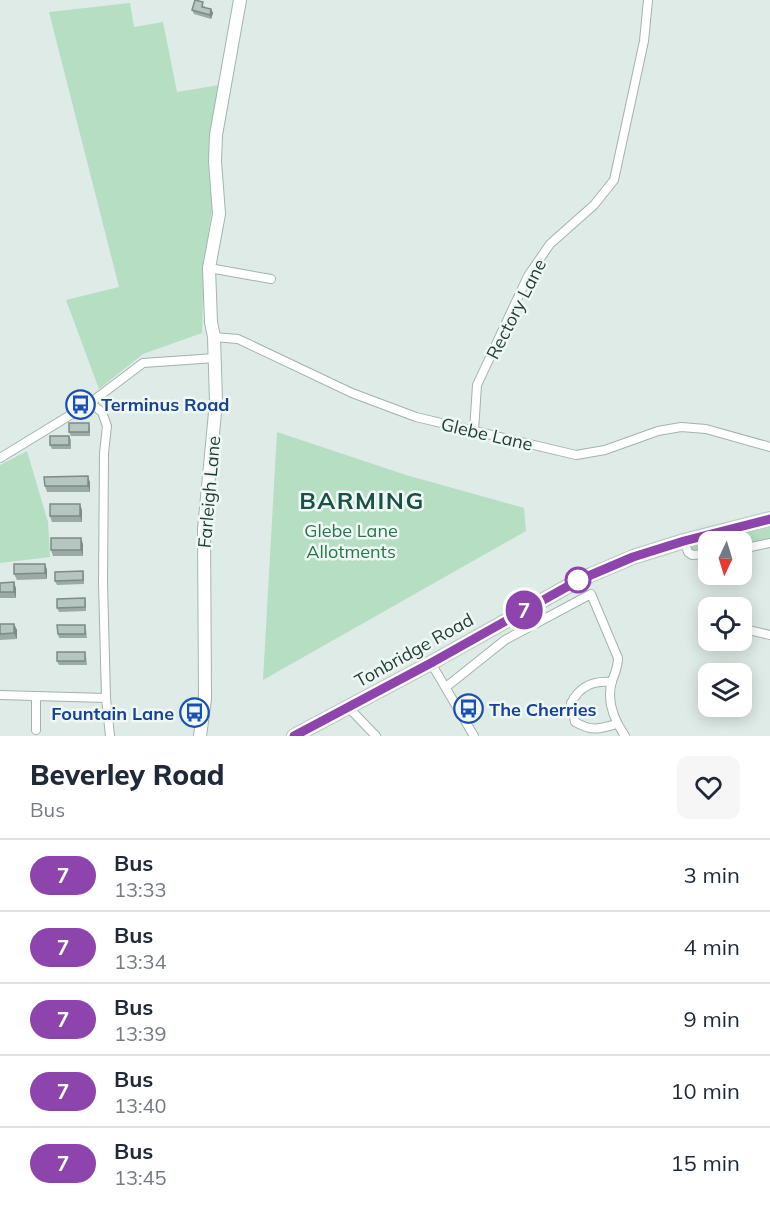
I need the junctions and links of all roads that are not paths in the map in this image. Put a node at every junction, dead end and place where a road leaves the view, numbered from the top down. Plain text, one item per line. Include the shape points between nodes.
1 (240, 0) edge
2 (648, 0) edge
3 (209, 268) junction
4 (271, 279) dead end
5 (214, 337) junction
6 (215, 358) junction
7 (90, 403) junction
8 (474, 431) junction
9 (770, 447) edge
10 (0, 458) edge
11 (770, 519) edge
12 (684, 541) junction
13 (770, 543) edge
14 (752, 547) edge
15 (698, 555) edge
16 (752, 631) edge
17 (770, 635) edge
18 (431, 663) junction
19 (612, 682) junction
20 (446, 687) junction
21 (0, 695) edge
22 (36, 696) junction
23 (106, 698) junction
24 (348, 706) junction
25 (617, 724) junction
26 (36, 730) dead end
27 (110, 736) edge
28 (200, 736) edge
29 (294, 736) edge
30 (376, 736) edge
31 (474, 736) edge
32 (625, 736) edge

1 - 3 street, Farleigh Lane via 216,135 219,214
2 - 8 street, Rectory Lane via 644,41 614,180 594,205 550,244 528,276 477,385
3 - 4 street
3 - 5 street, Farleigh Lane
5 - 6 street, Farleigh Lane
5 - 8 street, Glebe Lane via 238,339 352,393 416,417
6 - 7 street via 143,363
6 - 28 street, Farleigh Lane via 214,425 204,530 205,699
7 - 10 street
7 - 23 street via 102,412 106,426
8 - 9 street, Glebe Lane via 576,455 681,427 706,429
11 - 12 main road, Tonbridge Road
12 - 15 street via 688,552
12 - 18 main road, Tonbridge Road via 579,580
13 - 14 street
16 - 17 street
18 - 20 street
18 - 24 main road, Tonbridge Road
19 - 20 street via 618,658 591,594 505,640
19 - 25 street via 611,705
19 - 25 street via 584,686 571,703 575,722 585,728 594,730
20 - 31 street
21 - 22 street
22 - 23 street
22 - 26 street
23 - 27 street
24 - 29 main road, Tonbridge Road
24 - 30 street
25 - 32 street

